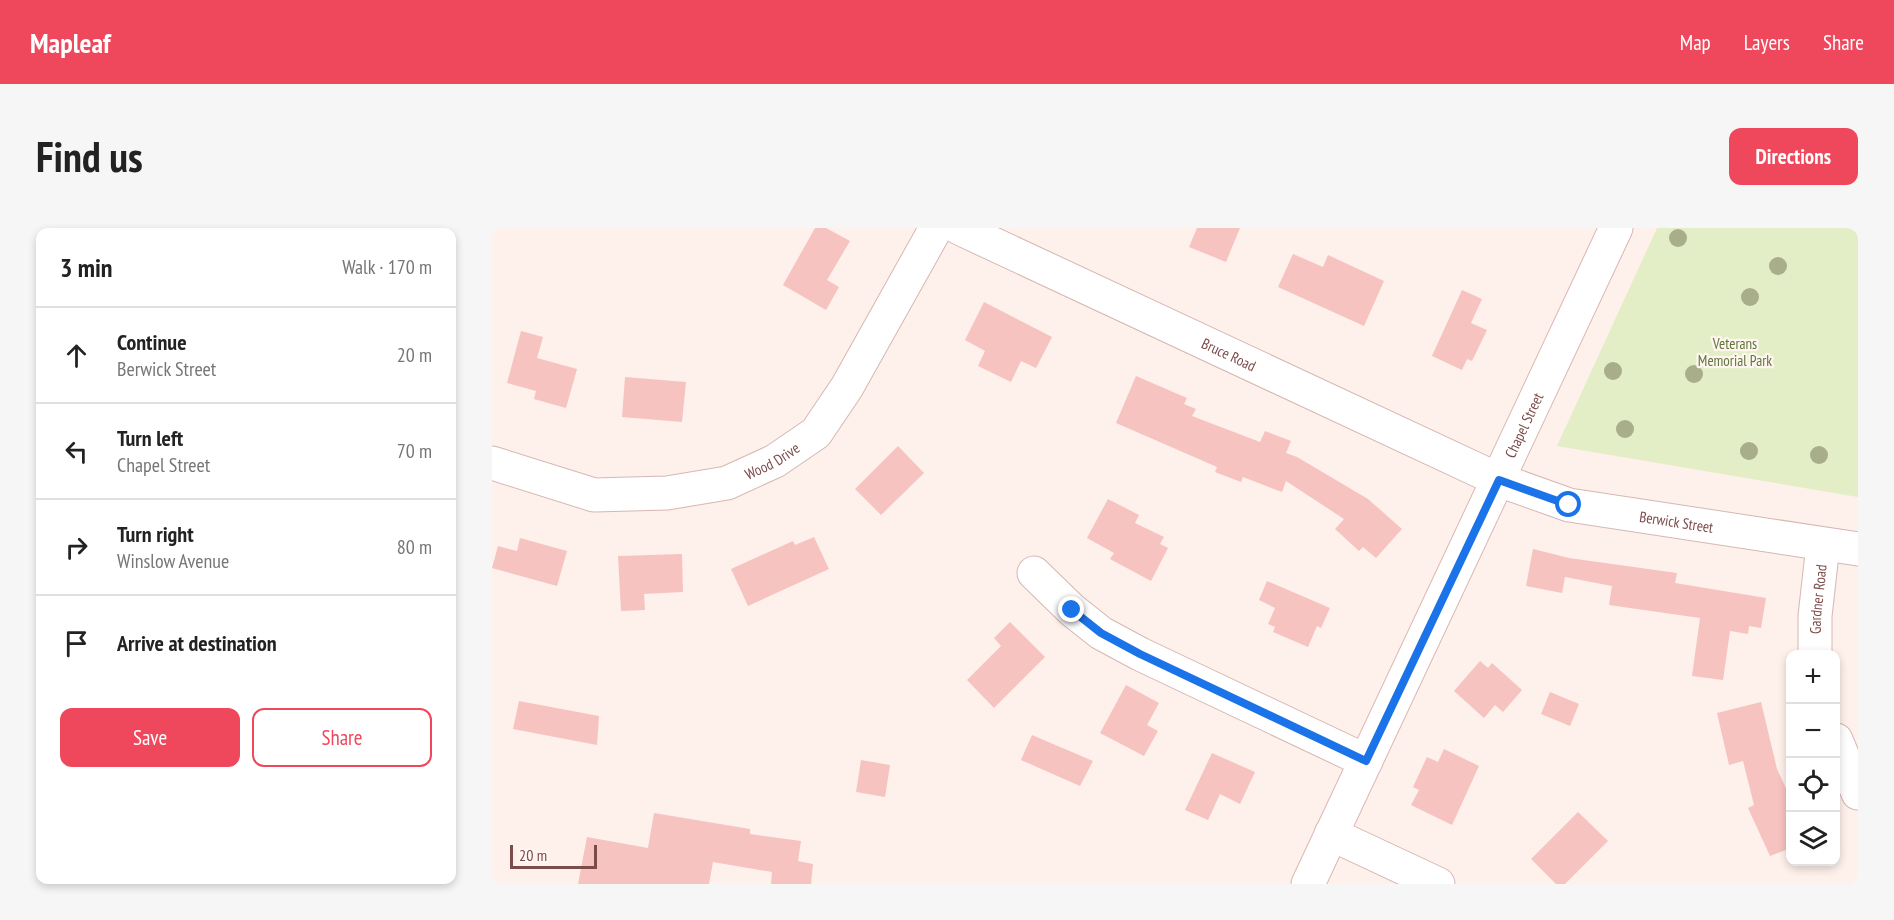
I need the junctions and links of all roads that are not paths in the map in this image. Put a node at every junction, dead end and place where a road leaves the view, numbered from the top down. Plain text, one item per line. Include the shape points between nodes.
1 (936, 228) edge
2 (959, 228) edge
3 (1616, 228) edge
4 (492, 464) edge
5 (1499, 480) junction
6 (1823, 545) junction
7 (1858, 549) edge
8 (1035, 573) dead end
9 (1815, 650) edge
10 (1840, 750) edge
11 (1366, 761) junction
12 (1858, 793) edge
13 (1331, 834) junction
14 (1308, 884) edge
15 (1438, 884) edge

1 - 4 street, Wood Drive via 847,387 816,433 775,461 727,483 666,493 594,495
2 - 5 street, Bruce Road
3 - 5 street, Chapel Street
5 - 6 street, Berwick Street via 1569,505
5 - 11 street, Chapel Street
6 - 7 street, Berwick Street
6 - 9 street, Gardner Road
8 - 11 street via 1101,633
10 - 12 street
11 - 13 street, Chapel Street
13 - 14 street, Chapel Street
13 - 15 street

